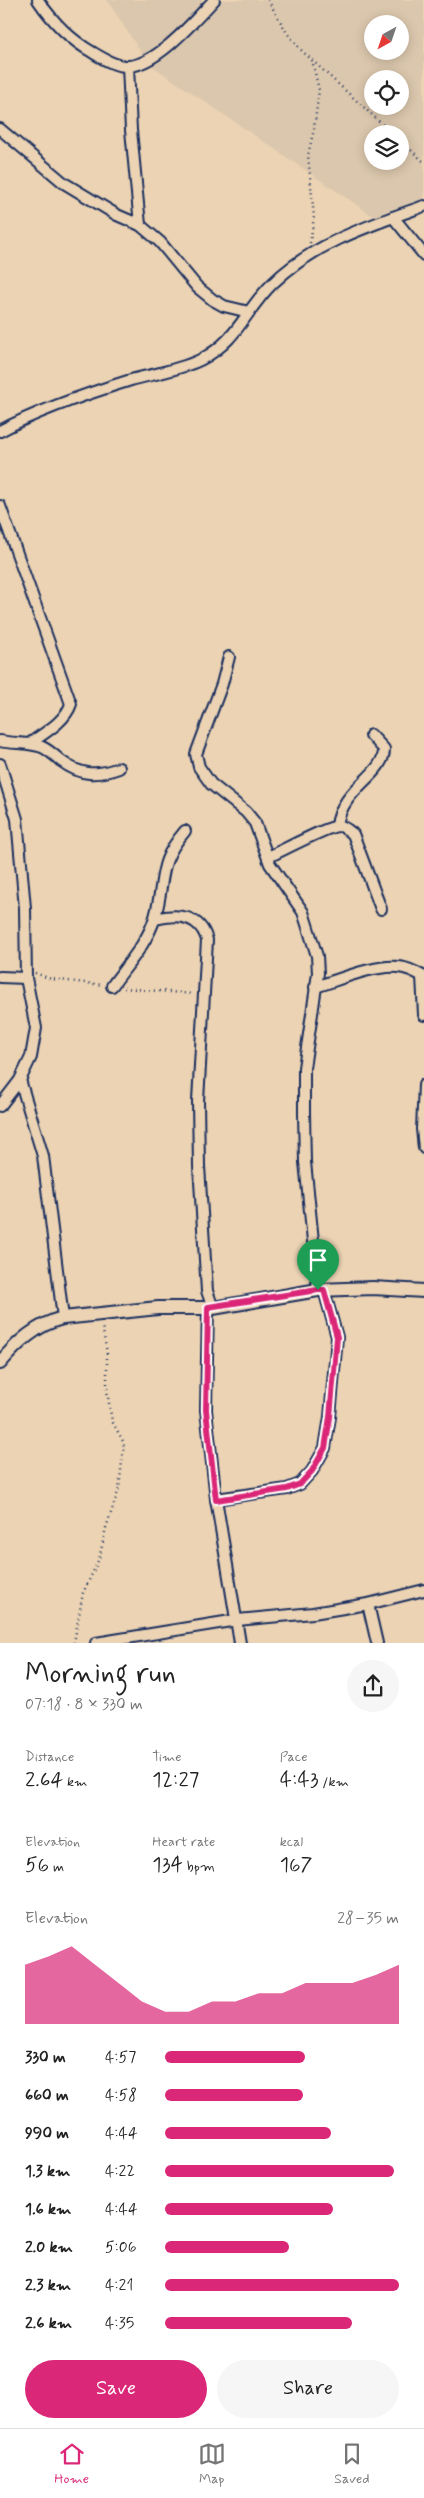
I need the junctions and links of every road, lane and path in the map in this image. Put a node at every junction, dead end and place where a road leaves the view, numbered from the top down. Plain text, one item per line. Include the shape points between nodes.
1 (38, 0) edge
2 (214, 0) edge
3 (268, 0) edge
4 (312, 60) junction
5 (128, 66) junction
6 (384, 125) edge
7 (0, 129) edge
8 (409, 148) edge
9 (424, 162) edge
10 (424, 206) edge
11 (393, 217) junction
12 (140, 226) junction
13 (424, 255) edge
14 (308, 257) junction
15 (249, 312) junction
16 (0, 431) edge
17 (0, 506) edge
18 (228, 657) dead end
19 (370, 735) dead end
20 (0, 741) edge
21 (29, 744) junction
22 (0, 764) edge
23 (119, 768) dead end
24 (337, 826) junction
25 (184, 831) dead end
26 (268, 857) junction
27 (381, 909) dead end
28 (155, 918) junction
29 (423, 976) edge
30 (0, 977) edge
31 (26, 978) junction
32 (112, 986) dead end
33 (315, 987) junction
34 (424, 1015) edge
35 (20, 1080) junction
36 (424, 1085) edge
37 (0, 1106) edge
38 (424, 1148) edge
39 (321, 1290) junction
40 (424, 1291) edge
41 (210, 1308) junction
42 (102, 1314) junction
43 (63, 1318) junction
44 (0, 1363) edge
45 (216, 1500) junction
46 (424, 1590) edge
47 (368, 1604) junction
48 (237, 1620) junction
49 (74, 1643) edge
50 (96, 1643) edge
51 (240, 1643) edge
52 (377, 1643) edge

1 - 5 street via 68,37 101,57 120,66
2 - 5 street via 156,54
3 - 4 path via 287,33
4 - 6 path
4 - 14 path via 319,90 308,155 314,217
5 - 12 street via 130,130
7 - 12 street via 64,183
8 - 9 path
10 - 11 street
11 - 13 street
11 - 14 street via 350,233
12 - 15 street via 160,242 197,287 213,300
14 - 15 street via 273,283
15 - 16 street via 235,334 201,359 122,384
17 - 21 street via 71,704 60,721
18 - 26 street via 222,684 196,754 198,767 211,784 255,823
19 - 24 street via 384,749 383,761 343,804
20 - 21 street
21 - 23 street via 44,748 65,764 87,774
22 - 31 street via 17,819 25,908
24 - 26 street
24 - 27 street via 353,834
25 - 28 street via 166,858
26 - 33 street via 303,912 317,956
28 - 32 street via 142,945
28 - 41 street via 192,919 204,927 207,940 198,1101 198,1166
29 - 33 street via 412,970 386,967
29 - 34 street
30 - 31 street
31 - 35 street via 36,1028 31,1057
33 - 39 street via 304,1068 305,1171
35 - 37 street
35 - 43 street via 43,1156
36 - 38 street
39 - 40 street via 373,1288
39 - 41 street
39 - 45 street via 337,1337 325,1448 300,1484
41 - 42 street via 158,1308
41 - 45 street via 206,1410
42 - 43 street
42 - 49 path via 112,1421 124,1443 120,1489 99,1559 84,1593
43 - 44 street via 38,1328
45 - 48 street
46 - 47 street
47 - 48 street
47 - 52 street
48 - 50 street
48 - 51 street

